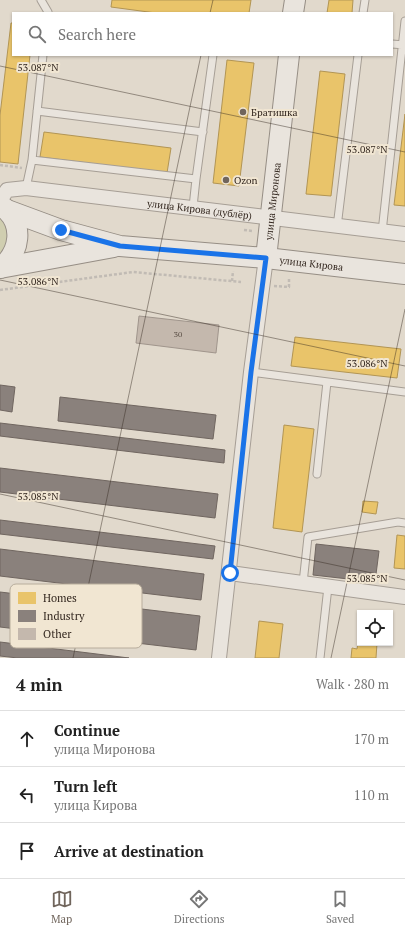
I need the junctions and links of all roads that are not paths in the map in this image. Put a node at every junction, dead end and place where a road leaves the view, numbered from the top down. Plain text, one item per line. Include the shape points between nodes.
1 (41, 0) edge
2 (295, 0) edge
3 (365, 0) edge
4 (49, 12) edge
5 (294, 12) edge
6 (364, 12) edge
7 (405, 21) edge
8 (393, 44) edge
9 (404, 45) edge
10 (44, 56) edge
11 (213, 56) edge
12 (289, 56) edge
13 (358, 56) edge
14 (38, 111) junction
15 (203, 132) junction
16 (32, 160) junction
17 (196, 179) junction
18 (26, 188) junction
19 (2, 206) edge
20 (193, 207) junction
21 (271, 219) junction
22 (337, 227) junction
23 (382, 232) junction
24 (405, 234) edge
25 (120, 246) junction
26 (266, 258) junction
27 (0, 268) edge
28 (405, 274) edge
29 (251, 372) junction
30 (327, 382) junction
31 (405, 392) edge
32 (317, 474) dead end
33 (405, 523) edge
34 (230, 573) junction
35 (302, 583) junction
36 (328, 587) junction
37 (405, 597) edge
38 (219, 658) edge
39 (320, 658) edge

1 - 4 lane
2 - 5 main road
3 - 6 lane
7 - 9 lane
8 - 9 lane
9 - 23 lane
10 - 14 lane
11 - 15 lane
12 - 21 main road, улица Миронова
13 - 22 lane
14 - 15 lane
14 - 16 lane
15 - 17 lane
16 - 17 lane
16 - 18 lane
17 - 20 lane
18 - 19 street, улица Кирова (дублёр) via 7,190
18 - 20 street, улица Кирова (дублёр)
19 - 25 main road, улица Кирова via 61,230
19 - 27 main road via 14,219 18,241 9,261
20 - 21 street, улица Кирова (дублёр)
21 - 22 street, улица Кирова (дублёр)
21 - 26 main road, улица Миронова
22 - 23 street, улица Кирова (дублёр)
23 - 24 street, улица Кирова (дублёр)
25 - 26 main road, улица Кирова
25 - 27 main road
26 - 28 main road, улица Кирова
26 - 29 street, улица Миронова
29 - 30 lane
29 - 34 street, улица Миронова
30 - 31 lane
30 - 32 lane
33 - 35 lane via 308,537
34 - 35 street
34 - 38 street, улица Миронова
35 - 36 street
36 - 37 street
36 - 39 lane

